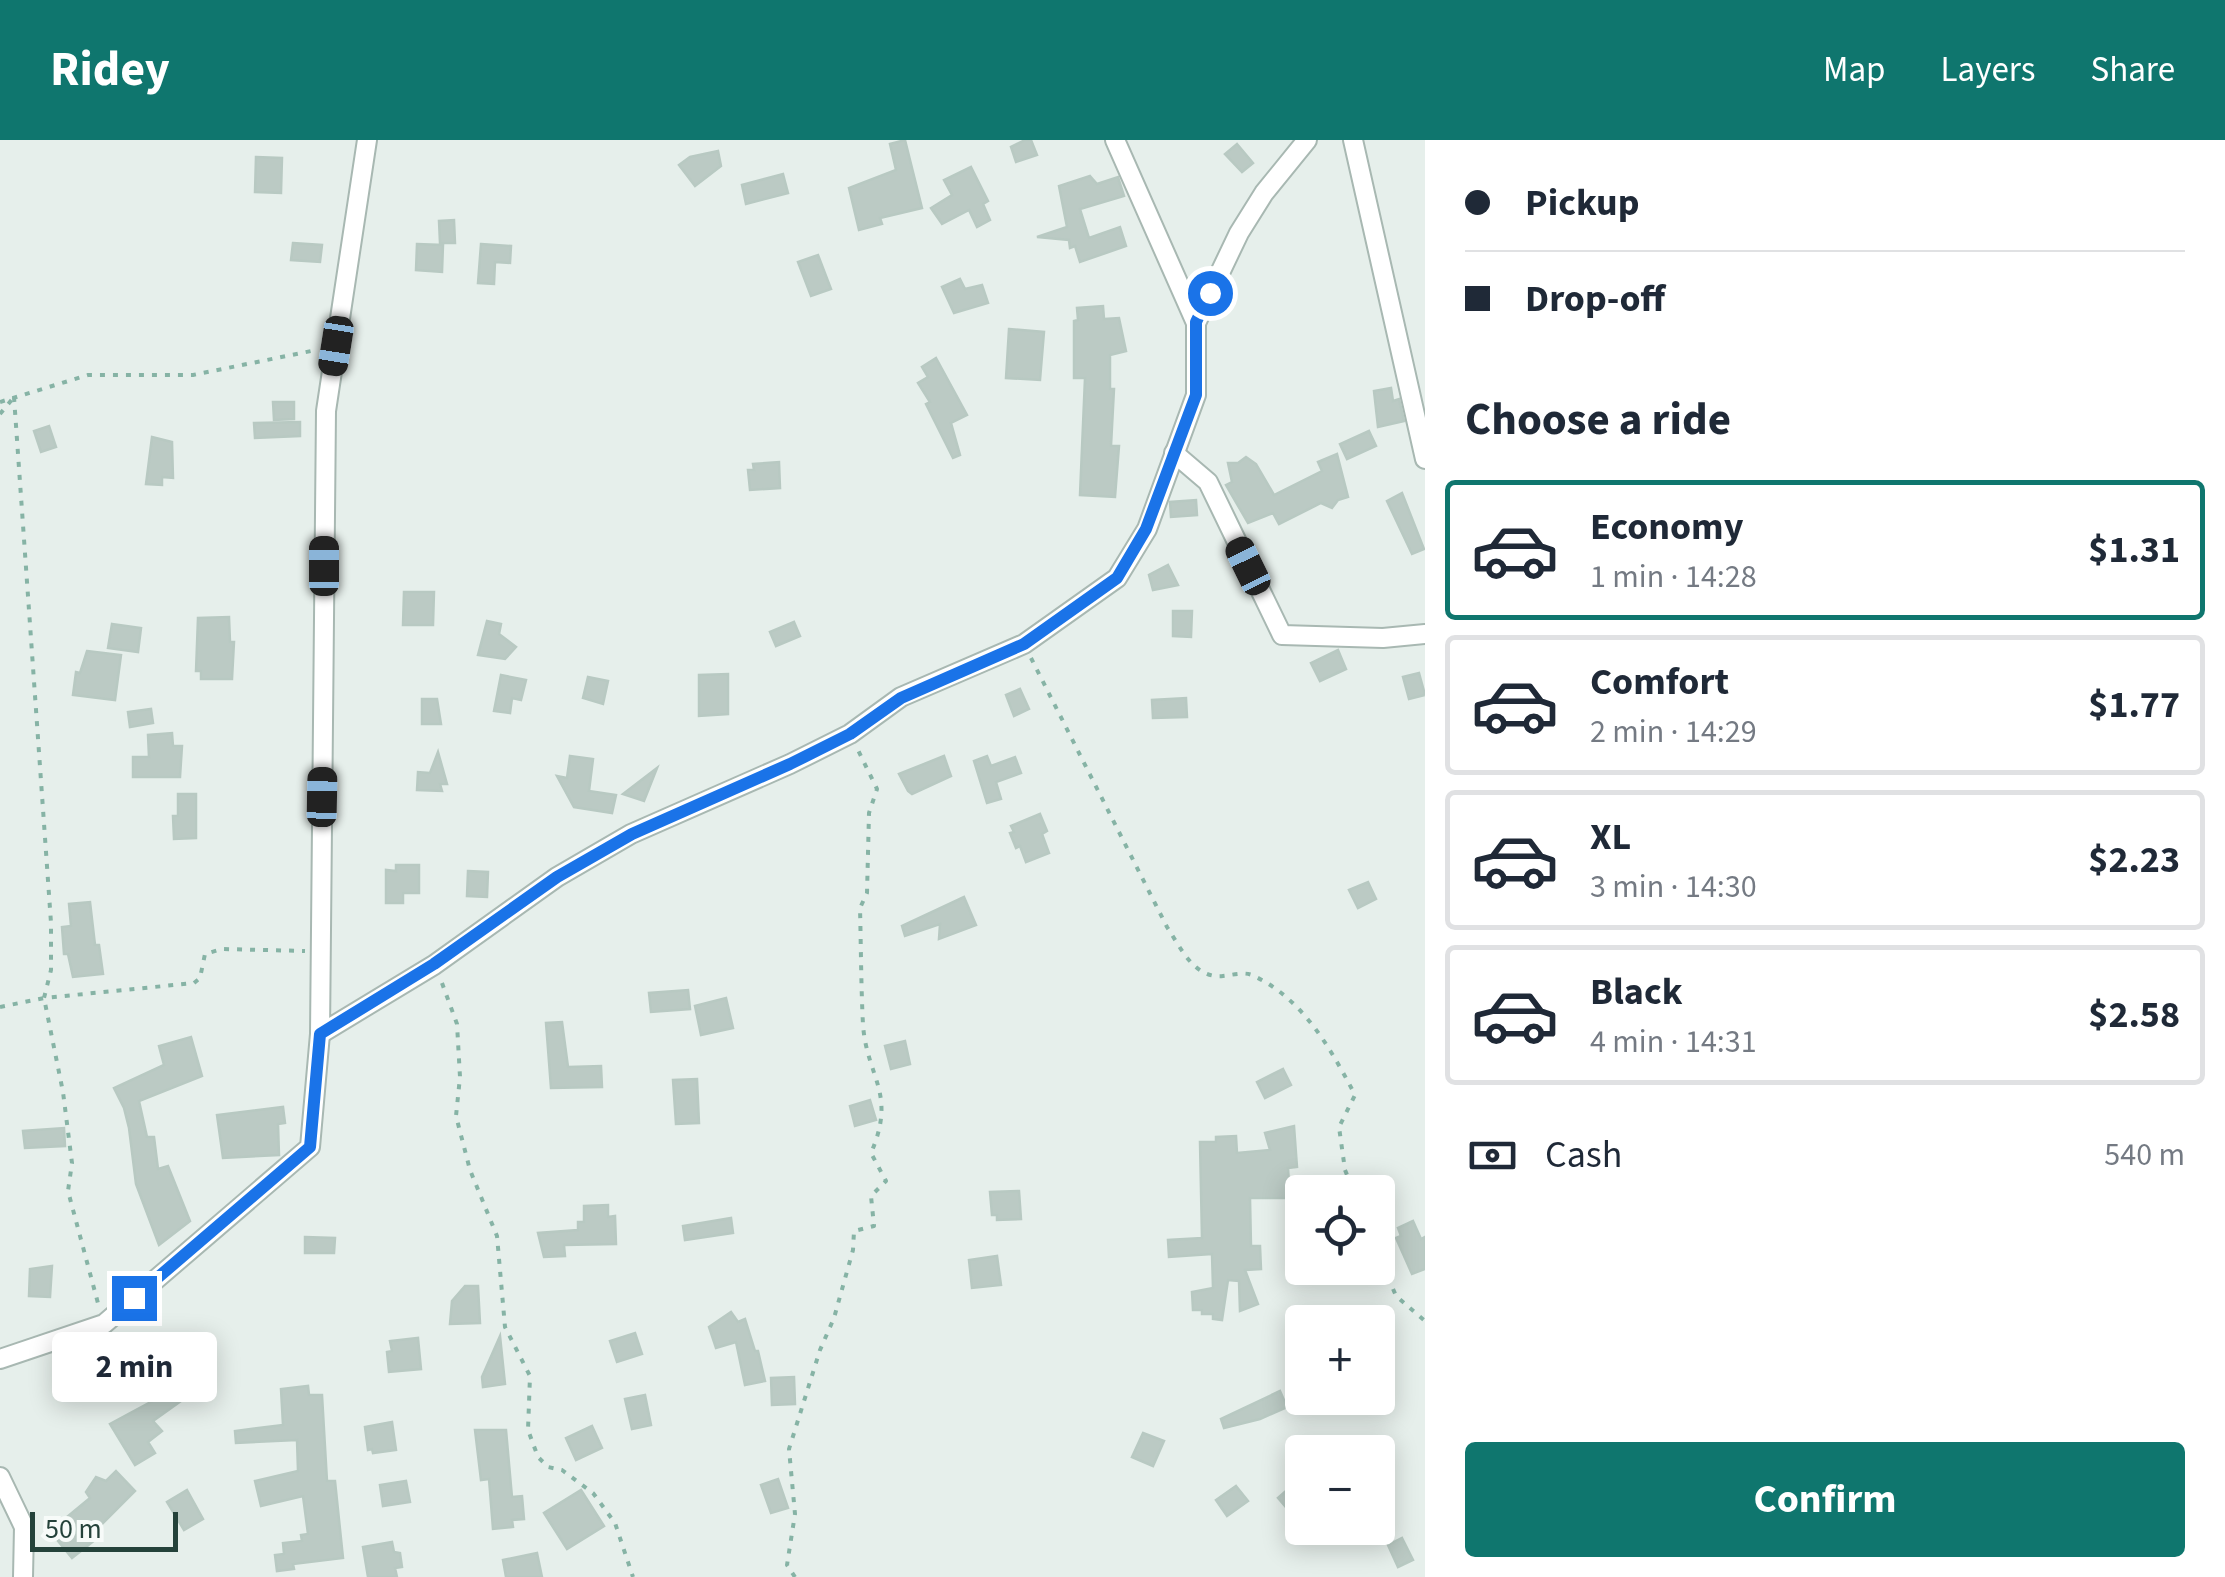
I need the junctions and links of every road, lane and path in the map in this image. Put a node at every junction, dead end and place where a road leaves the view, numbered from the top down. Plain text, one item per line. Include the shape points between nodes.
1 (368, 140) edge
2 (1115, 140) edge
3 (1308, 140) edge
4 (1353, 140) edge
5 (1196, 322) junction
6 (336, 346) junction
7 (14, 397) junction
8 (0, 402) edge
9 (0, 414) edge
10 (1174, 453) junction
11 (1425, 459) edge
12 (1425, 634) edge
13 (1024, 644) junction
14 (850, 734) junction
15 (320, 951) junction
16 (434, 964) junction
17 (44, 998) junction
18 (0, 1007) edge
19 (320, 1034) junction
20 (1347, 1175) edge
21 (1392, 1285) edge
22 (1425, 1321) edge
23 (104, 1324) junction
24 (0, 1359) edge
25 (0, 1477) edge
26 (24, 1577) edge
27 (633, 1577) edge
28 (795, 1577) edge

1 - 6 street
2 - 5 street
3 - 5 street via 1239,233
4 - 11 street
5 - 10 street via 1196,395
6 - 7 path via 193,375 88,375
6 - 15 street via 326,412
7 - 8 path
7 - 9 path
7 - 17 path via 51,924
10 - 12 street via 1208,482 1282,636
10 - 13 street via 1146,529 1117,578
13 - 14 street via 901,698
13 - 20 path via 1192,965 1214,976 1250,973 1284,995 1327,1043 1355,1094 1339,1127
14 - 16 street via 632,834 557,877
14 - 28 path via 877,788 860,908 863,1030 880,1085 882,1126 871,1152 886,1181 871,1196 874,1226 854,1232 834,1318 789,1449 795,1514 787,1565
15 - 17 path via 222,949 205,954 194,983
15 - 19 street
16 - 19 street
16 - 27 path via 457,1024 456,1116 497,1236 504,1327 530,1376 528,1430 538,1457 593,1493 615,1522
17 - 18 path
17 - 23 path via 70,1145 68,1191
19 - 23 street via 310,1147
21 - 22 path
23 - 24 street
25 - 26 street via 24,1528

